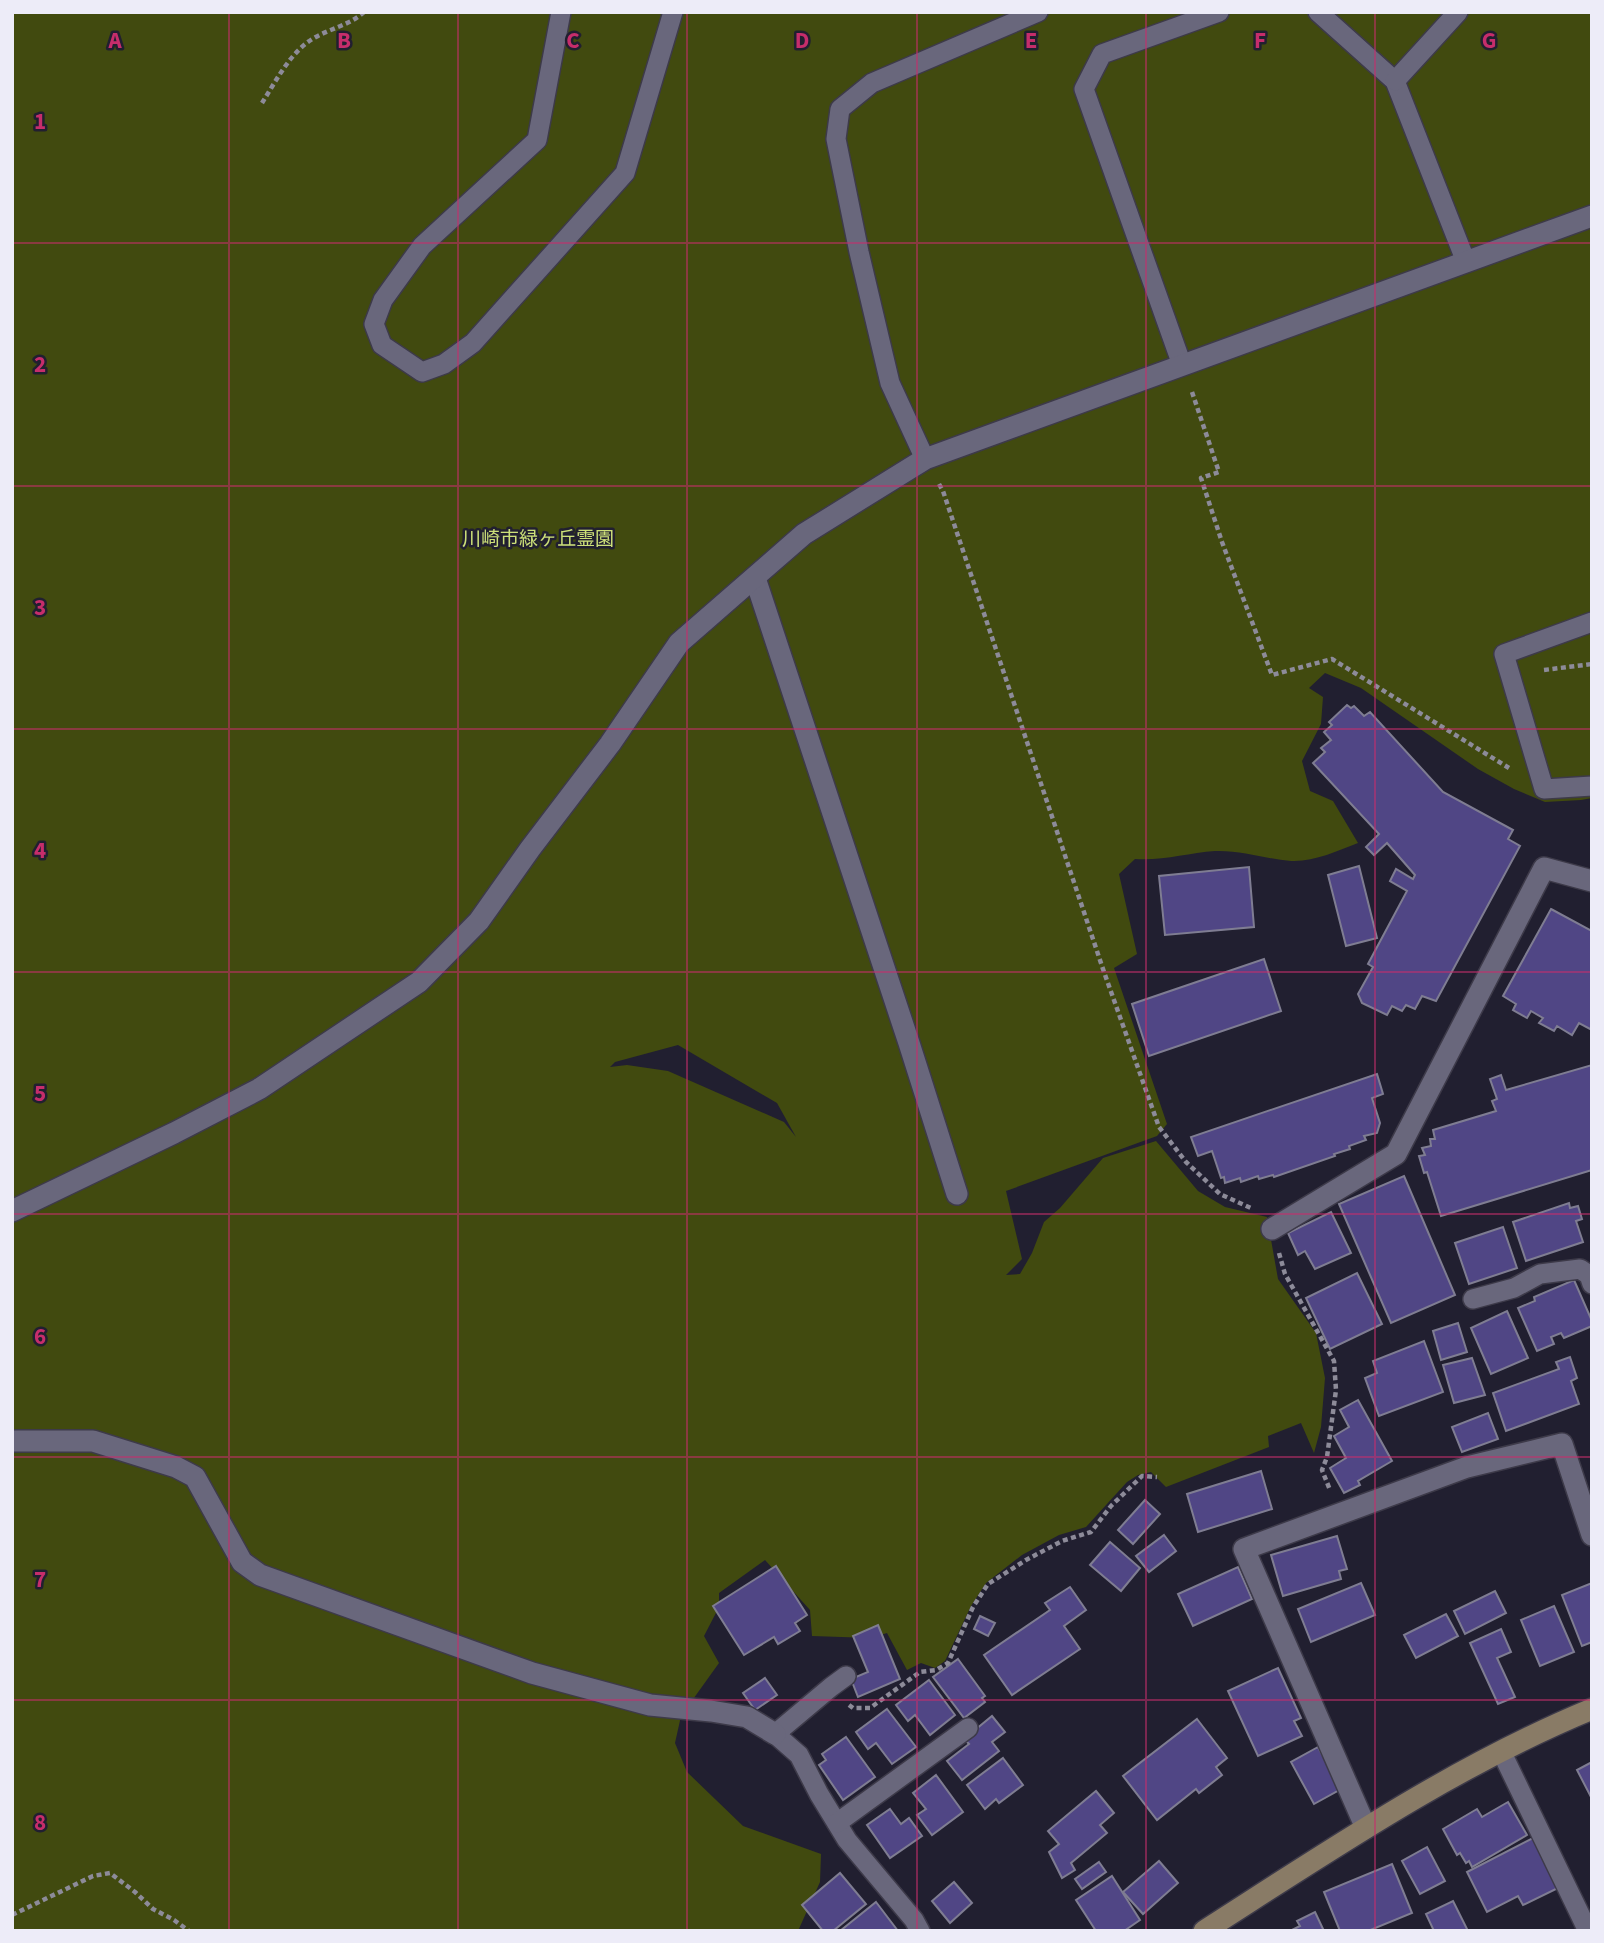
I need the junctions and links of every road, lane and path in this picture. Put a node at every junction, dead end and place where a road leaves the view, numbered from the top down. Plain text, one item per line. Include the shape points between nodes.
1 (364, 12) edge
2 (561, 12) edge
3 (673, 12) edge
4 (1038, 12) edge
5 (1219, 12) edge
6 (1318, 12) edge
7 (1458, 12) edge
8 (1395, 81) junction
9 (262, 103) dead end
10 (1592, 216) edge
11 (1466, 262) junction
12 (1185, 373) junction
13 (925, 459) junction
14 (754, 578) junction
15 (1592, 622) edge
16 (1592, 664) edge
17 (1535, 671) dead end
18 (1592, 786) edge
19 (1544, 789) junction
20 (1592, 881) edge
21 (957, 1194) dead end
22 (12, 1211) edge
23 (1276, 1227) junction
24 (1592, 1284) edge
25 (1473, 1299) dead end
26 (12, 1441) edge
27 (1157, 1477) dead end
28 (1339, 1514) junction
29 (1592, 1535) edge
30 (839, 1682) joint
31 (1592, 1709) edge
32 (968, 1728) dead end
33 (775, 1734) junction
34 (1502, 1751) junction
35 (837, 1823) junction
36 (1367, 1828) junction
37 (12, 1915) edge
38 (189, 1931) edge
39 (919, 1931) edge
40 (1204, 1931) edge
41 (1588, 1931) edge

1 - 9 path via 312,39 280,74
2 - 3 lane via 537,140 422,246 383,300 374,324 382,345 422,372 444,364 473,343 625,173
4 - 13 lane via 872,83 840,109 836,139 890,383
5 - 12 lane via 1102,54 1084,89
6 - 8 lane
7 - 8 lane
8 - 11 lane
10 - 11 street
11 - 12 street
12 - 13 street
12 - 19 path via 1219,472 1201,478 1272,675 1332,659
13 - 14 street via 804,534
13 - 23 path via 943,491 1159,1126 1186,1162 1220,1194 1262,1213
14 - 21 street
14 - 22 street via 679,643 479,920 419,982 259,1089
15 - 19 lane via 1504,654
16 - 17 path
18 - 19 lane
20 - 23 street via 1544,868 1396,1154
23 - 28 path via 1285,1274 1334,1361 1335,1390 1322,1470
24 - 25 lane via 1590,1275 1580,1269 1540,1274
26 - 33 street via 93,1441 195,1477 242,1562 260,1575 533,1673 650,1705 747,1717
27 - 30 path via 1142,1476 1091,1532 1062,1541 988,1584 948,1663 920,1672 870,1709 853,1708
28 - 29 street via 1467,1467 1562,1444
28 - 36 street via 1244,1549
30 - 33 lane
31 - 34 street
32 - 35 lane
33 - 35 lane via 799,1755
34 - 36 street
34 - 41 lane
35 - 39 lane
36 - 40 street
37 - 38 path via 93,1876 110,1873 153,1909

